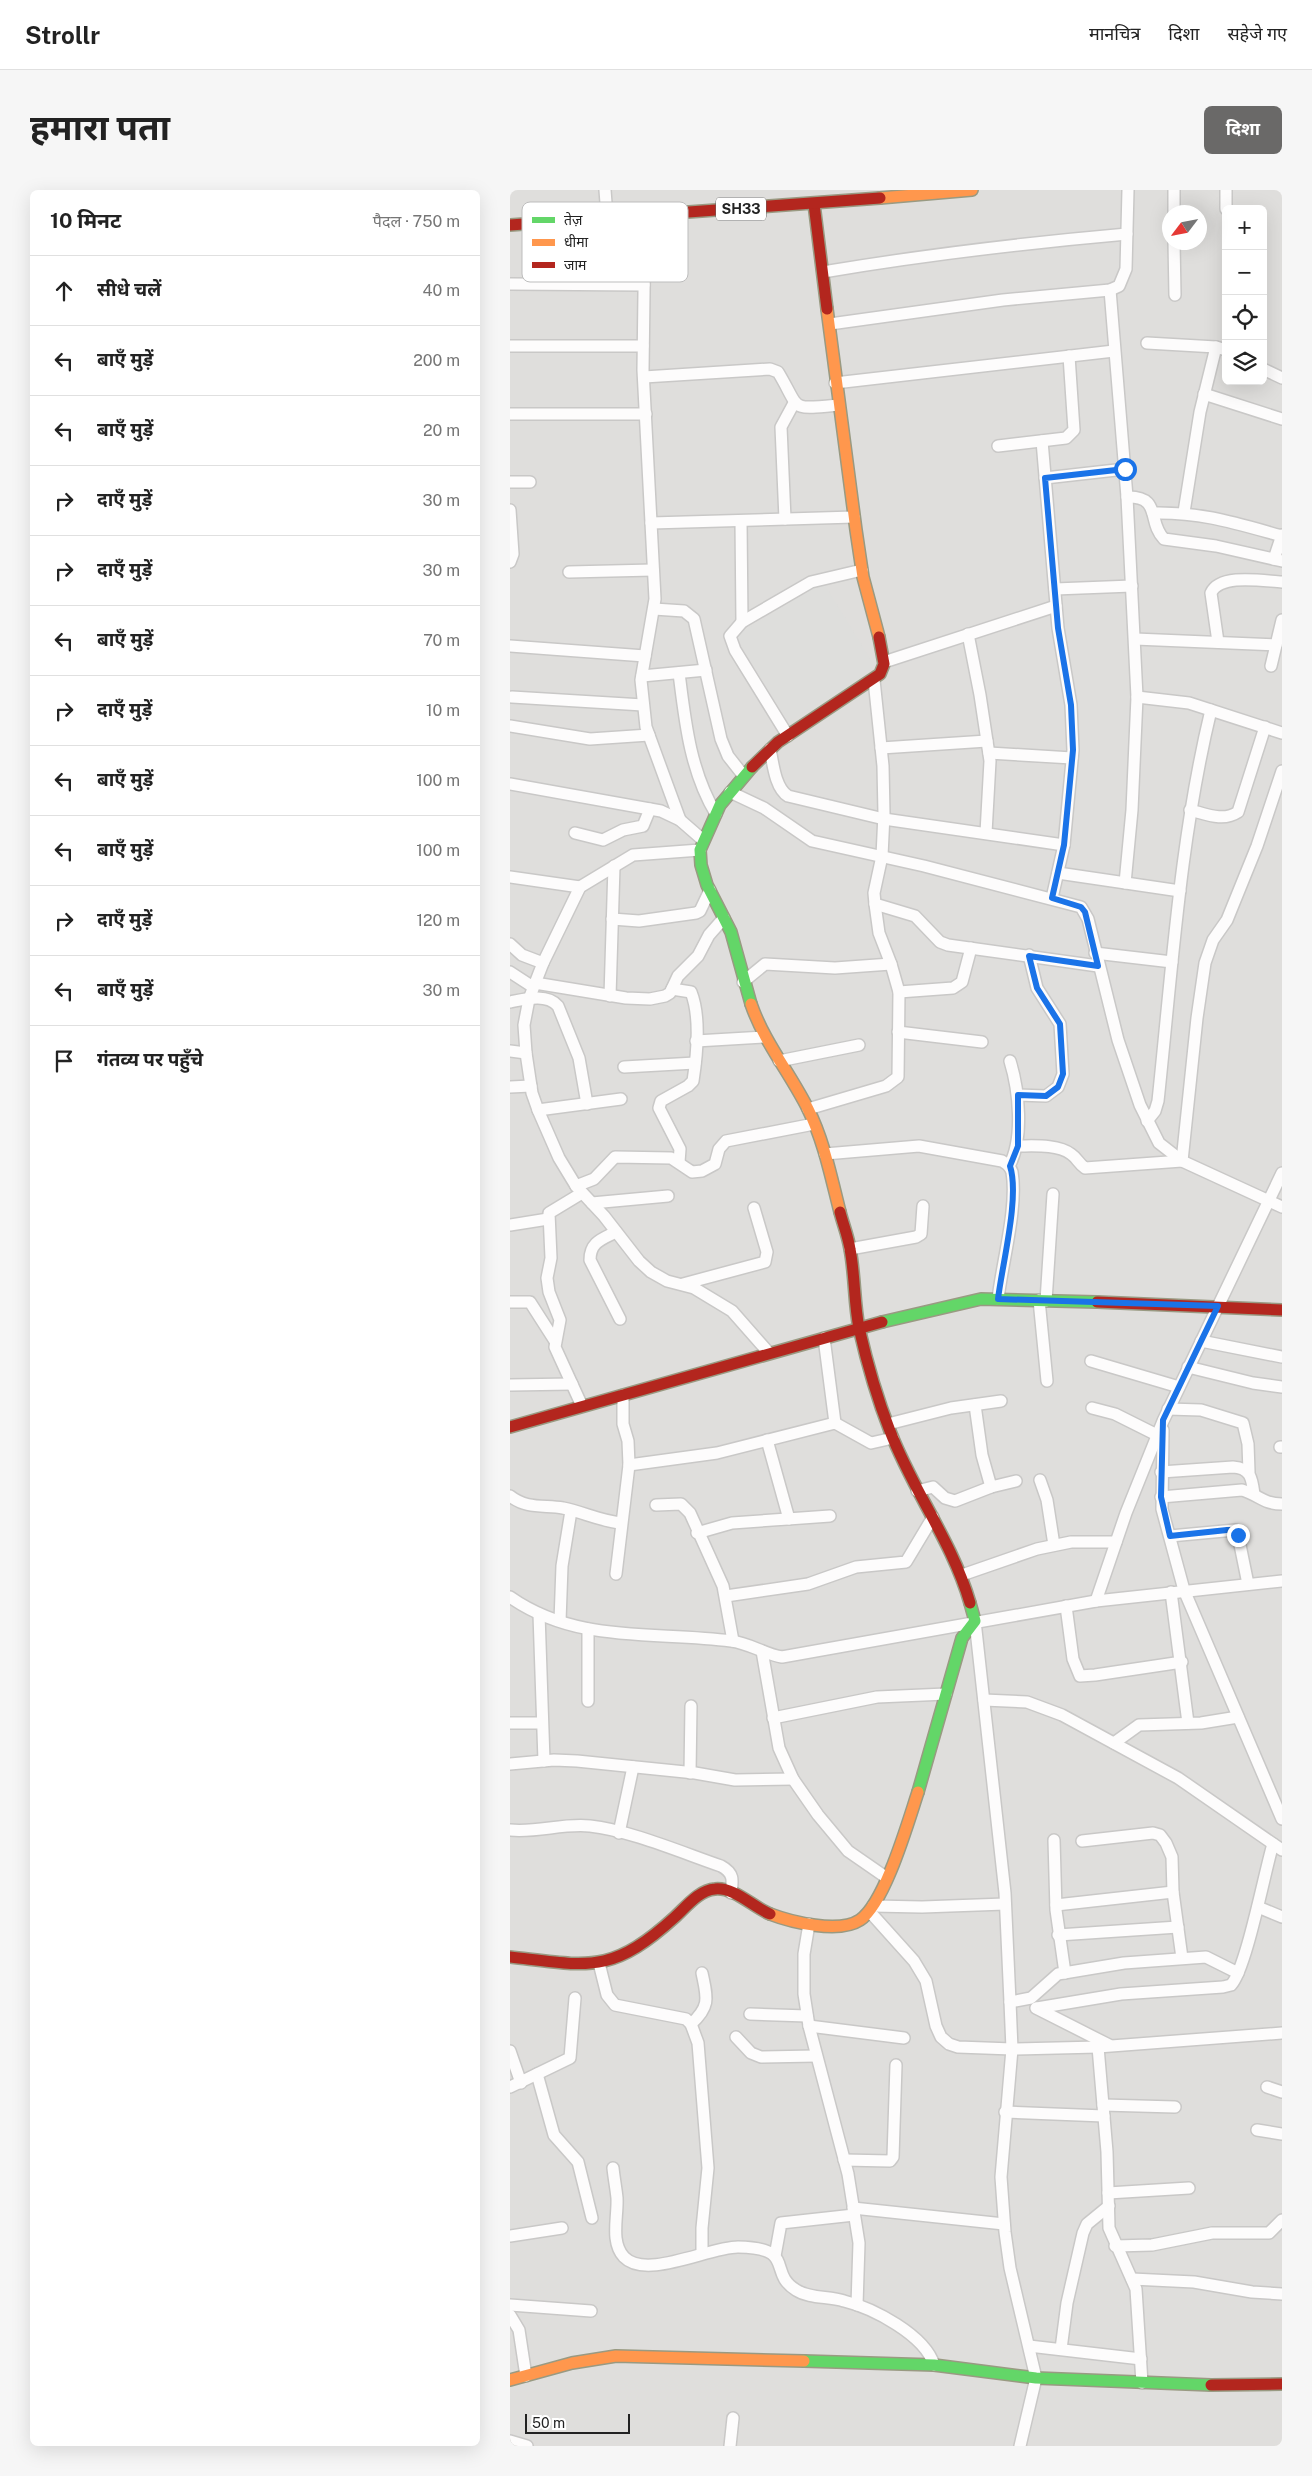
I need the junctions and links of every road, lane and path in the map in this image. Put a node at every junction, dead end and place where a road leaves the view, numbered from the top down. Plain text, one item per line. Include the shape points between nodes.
1 (823, 190) edge
2 (966, 190) edge
3 (1128, 190) edge
4 (1174, 190) edge
5 (1226, 190) edge
6 (818, 204) junction
7 (1174, 205) edge
8 (1226, 205) edge
9 (688, 212) edge
10 (1127, 234) junction
11 (1174, 250) edge
12 (823, 272) junction
13 (644, 282) edge
14 (510, 284) edge
15 (644, 285) junction
16 (1110, 290) junction
17 (1175, 295) dead end
18 (830, 324) junction
19 (1147, 343) dead end
20 (510, 346) edge
21 (643, 346) junction
22 (1221, 348) edge
23 (1114, 351) junction
24 (1069, 356) junction
25 (1267, 371) edge
26 (644, 377) junction
27 (1282, 378) edge
28 (834, 383) junction
29 (1204, 394) junction
30 (794, 403) junction
31 (838, 405) junction
32 (510, 414) edge
33 (646, 414) junction
34 (1282, 419) edge
35 (1042, 441) junction
36 (998, 446) dead end
37 (1125, 469) junction
38 (1045, 478) junction
39 (510, 482) edge
40 (530, 482) dead end
41 (1127, 497) junction
42 (510, 510) edge
43 (1184, 512) junction
44 (1153, 513) junction
45 (854, 517) junction
46 (785, 519) junction
47 (741, 521) junction
48 (651, 523) junction
49 (1282, 536) edge
50 (1278, 560) edge
51 (510, 562) edge
52 (654, 570) junction
53 (862, 570) junction
54 (569, 572) dead end
55 (1282, 582) edge
56 (1132, 586) junction
57 (1055, 589) junction
58 (1056, 606) junction
59 (654, 609) junction
60 (1282, 620) edge
61 (742, 622) junction
62 (968, 634) junction
63 (1135, 639) junction
64 (1218, 642) junction
65 (1276, 645) junction
66 (510, 646) edge
67 (645, 656) junction
68 (884, 662) junction
69 (1271, 666) dead end
70 (706, 670) junction
71 (679, 673) junction
72 (642, 676) junction
73 (874, 680) junction
74 (512, 697) dead end
75 (1137, 697) junction
76 (643, 705) junction
77 (1211, 710) junction
78 (510, 726) edge
79 (1265, 727) junction
80 (1282, 733) edge
81 (648, 735) junction
82 (788, 736) junction
83 (987, 741) junction
84 (881, 748) junction
85 (770, 749) junction
86 (989, 753) junction
87 (1072, 758) junction
88 (1282, 771) edge
89 (743, 774) junction
90 (510, 784) edge
91 (730, 792) junction
92 (650, 810) junction
93 (1190, 810) junction
94 (716, 814) junction
95 (884, 819) junction
96 (680, 820) junction
97 (575, 833) dead end
98 (986, 833) junction
99 (702, 845) junction
100 (1064, 845) junction
101 (882, 856) junction
102 (614, 866) junction
103 (1058, 873) junction
104 (510, 877) edge
105 (1125, 883) junction
106 (580, 886) junction
107 (710, 890) junction
108 (1180, 890) junction
109 (1052, 898) junction
110 (874, 904) junction
111 (724, 918) junction
112 (612, 919) junction
113 (510, 944) edge
114 (971, 948) junction
115 (1095, 953) junction
116 (1029, 956) junction
117 (1172, 962) junction
118 (543, 963) junction
119 (892, 964) junction
120 (1098, 966) junction
121 (510, 972) edge
122 (743, 982) junction
123 (534, 985) junction
124 (672, 989) junction
125 (900, 992) junction
126 (610, 996) junction
127 (529, 999) junction
128 (510, 1002) edge
129 (898, 1032) junction
130 (765, 1037) junction
131 (696, 1041) junction
132 (982, 1042) dead end
133 (859, 1045) dead end
134 (510, 1051) edge
135 (526, 1053) junction
136 (779, 1061) junction
137 (1010, 1061) dead end
138 (695, 1063) junction
139 (624, 1067) dead end
140 (531, 1086) junction
141 (510, 1087) edge
142 (1018, 1095) junction
143 (621, 1099) dead end
144 (587, 1104) junction
145 (808, 1109) junction
146 (538, 1110) junction
147 (1147, 1121) junction
148 (814, 1124) junction
149 (1018, 1146) junction
150 (825, 1154) junction
151 (1182, 1160) junction
152 (679, 1162) junction
153 (1010, 1166) junction
154 (1282, 1172) edge
155 (579, 1189) junction
156 (1053, 1194) dead end
157 (668, 1196) dead end
158 (1268, 1200) junction
159 (592, 1203) junction
160 (923, 1206) dead end
161 (1282, 1207) edge
162 (754, 1208) dead end
163 (548, 1219) junction
164 (510, 1225) edge
165 (616, 1232) junction
166 (850, 1249) junction
167 (683, 1284) junction
168 (998, 1299) junction
169 (1043, 1300) junction
170 (510, 1302) edge
171 (1218, 1306) junction
172 (1282, 1310) edge
173 (620, 1319) dead end
174 (859, 1327) junction
175 (824, 1338) junction
176 (555, 1341) junction
177 (1201, 1341) junction
178 (769, 1353) junction
179 (1282, 1357) edge
180 (1091, 1361) dead end
181 (1188, 1368) junction
182 (1047, 1381) dead end
183 (572, 1384) junction
184 (510, 1385) edge
185 (1179, 1387) junction
186 (1282, 1387) edge
187 (623, 1395) junction
188 (1001, 1402) dead end
189 (975, 1405) junction
190 (582, 1406) junction
191 (1092, 1408) dead end
192 (1168, 1409) junction
193 (1163, 1420) junction
194 (835, 1422) junction
195 (888, 1424) junction
196 (510, 1427) edge
197 (1157, 1434) junction
198 (893, 1438) junction
199 (767, 1440) junction
200 (629, 1464) junction
201 (1161, 1472) junction
202 (1249, 1472) junction
203 (1040, 1480) dead end
204 (1016, 1481) dead end
205 (991, 1487) junction
206 (917, 1491) junction
207 (1254, 1494) junction
208 (510, 1496) edge
209 (1161, 1497) junction
210 (1282, 1504) edge
211 (656, 1506) dead end
212 (571, 1511) junction
213 (830, 1516) dead end
214 (933, 1517) junction
215 (789, 1518) junction
216 (621, 1524) junction
217 (697, 1533) junction
218 (1170, 1536) junction
219 (1116, 1542) junction
220 (1054, 1545) junction
221 (616, 1574) dead end
222 (962, 1575) junction
223 (1282, 1581) edge
224 (1248, 1584) junction
225 (1184, 1590) junction
226 (1170, 1592) junction
227 (726, 1596) junction
228 (510, 1597) edge
229 (1096, 1601) junction
230 (1066, 1606) junction
231 (539, 1614) junction
232 (560, 1621) junction
233 (975, 1621) junction
234 (588, 1629) junction
235 (733, 1641) junction
236 (762, 1652) junction
237 (1182, 1662) junction
238 (946, 1694) junction
239 (984, 1700) junction
240 (588, 1702) dead end
241 (691, 1706) dead end
242 (1238, 1717) junction
243 (773, 1718) junction
244 (510, 1723) edge
245 (542, 1723) junction
246 (1188, 1723) junction
247 (1114, 1743) junction
248 (544, 1761) junction
249 (510, 1764) edge
250 (633, 1767) junction
251 (690, 1772) junction
252 (793, 1779) junction
253 (1282, 1819) edge
254 (510, 1830) edge
255 (619, 1833) junction
256 (1054, 1840) dead end
257 (1082, 1842) dead end
258 (1277, 1847) edge
259 (887, 1878) junction
260 (1173, 1892) junction
261 (731, 1893) junction
262 (1005, 1904) junction
263 (1056, 1905) junction
264 (1258, 1907) junction
265 (871, 1909) junction
266 (1282, 1917) edge
267 (809, 1924) junction
268 (1178, 1927) junction
269 (1058, 1935) junction
270 (510, 1956) edge
271 (1182, 1958) junction
272 (599, 1963) junction
273 (702, 1973) dead end
274 (1065, 1973) junction
275 (1238, 1973) junction
276 (575, 1998) dead end
277 (1015, 2001) junction
278 (1037, 2008) junction
279 (750, 2014) dead end
280 (808, 2021) junction
281 (691, 2024) junction
282 (1282, 2033) edge
283 (736, 2037) dead end
284 (904, 2038) dead end
285 (1110, 2046) junction
286 (1098, 2047) junction
287 (1012, 2049) junction
288 (510, 2051) edge
289 (816, 2056) junction
290 (896, 2065) dead end
291 (537, 2074) junction
292 (515, 2085) edge
293 (1267, 2087) dead end
294 (1282, 2092) edge
295 (1174, 2107) dead end
296 (1103, 2111) junction
297 (1005, 2112) junction
298 (1256, 2130) dead end
299 (1282, 2134) edge
300 (844, 2160) junction
301 (613, 2168) dead end
302 (1189, 2188) dead end
303 (1108, 2193) junction
304 (1109, 2206) junction
305 (854, 2212) junction
306 (592, 2218) dead end
307 (1282, 2220) edge
308 (1004, 2224) junction
309 (562, 2228) dead end
310 (510, 2236) edge
311 (1115, 2246) junction
312 (702, 2253) junction
313 (775, 2256) junction
314 (1132, 2278) junction
315 (1282, 2294) edge
316 (510, 2305) edge
317 (857, 2305) junction
318 (591, 2310) dead end
319 (510, 2315) edge
320 (1029, 2346) junction
321 (1061, 2349) junction
322 (1140, 2359) junction
323 (934, 2365) junction
324 (526, 2376) junction
325 (1036, 2378) junction
326 (510, 2380) edge
327 (1142, 2383) junction
328 (1282, 2384) edge
329 (732, 2418) dead end
330 (510, 2441) edge
331 (527, 2446) edge
332 (730, 2446) edge
333 (1020, 2446) edge

1 - 6 street
2 - 6 street, SH33
3 - 10 street
4 - 7 street
5 - 8 street
6 - 9 street, SH33
6 - 12 street
10 - 12 street via 909,257
10 - 16 street via 1124,280
11 - 17 street
12 - 18 street
13 - 15 street
14 - 15 street
15 - 21 street
16 - 18 street via 1003,300
16 - 23 street
18 - 28 street
19 - 22 street
20 - 21 street
21 - 26 street
22 - 29 street
23 - 24 street
23 - 37 street
24 - 28 street
24 - 35 street via 1074,430 1066,438
25 - 27 street
26 - 30 street via 770,369 778,372
26 - 33 street
28 - 31 street
29 - 34 street
29 - 43 street
30 - 31 street via 801,407
30 - 46 street via 781,427
31 - 45 street
32 - 33 street
33 - 48 street
35 - 36 street
35 - 38 street
37 - 38 street
37 - 41 street
38 - 57 street
39 - 40 street
41 - 44 street via 1144,498
41 - 56 street
42 - 51 street via 513,554
43 - 44 street
43 - 49 street
44 - 50 street via 1164,539 1216,546
45 - 46 street
45 - 53 street
46 - 47 street
47 - 48 street
47 - 61 street
48 - 52 street
49 - 50 street
52 - 54 street
52 - 59 street
53 - 61 street via 811,582
53 - 68 street
55 - 64 street via 1225,580 1213,587
56 - 57 street
56 - 63 street
57 - 58 street
58 - 62 street
58 - 87 street via 1071,705
59 - 67 street
59 - 70 street via 690,613
60 - 65 street
61 - 82 street via 730,636 732,642
62 - 68 street
62 - 83 street
63 - 64 street
63 - 75 street
64 - 65 street
65 - 69 street
66 - 67 street
67 - 72 street
68 - 73 street via 882,672
70 - 71 street
70 - 89 street via 721,739 734,765
71 - 72 street
71 - 94 street via 688,742 704,791
72 - 76 street
73 - 82 street
73 - 84 street
74 - 76 street
75 - 77 street via 1177,701
75 - 105 street
76 - 81 street
77 - 79 street
77 - 93 street
78 - 81 street via 590,739
79 - 80 street
79 - 93 street via 1238,812 1222,818
81 - 96 street
82 - 85 street
83 - 84 street
83 - 86 street
84 - 95 street
85 - 89 street
85 - 95 street via 783,793 800,800
86 - 87 street
86 - 98 street
87 - 100 street
88 - 151 street via 1227,920 1209,948 1205,963
89 - 91 street
90 - 92 street
91 - 94 street
91 - 101 street via 764,808 812,841
92 - 96 street via 661,811
92 - 97 street via 643,826 623,830 608,838
93 - 108 street
94 - 99 street
95 - 98 street
95 - 101 street
96 - 99 street
98 - 100 street
99 - 102 street via 634,855
99 - 107 street via 701,865
100 - 103 street
101 - 109 street
101 - 110 street
102 - 106 street
102 - 112 street
103 - 105 street
103 - 109 street
104 - 106 street
105 - 108 street
106 - 118 street
107 - 111 street
107 - 112 street via 696,913 648,920
108 - 117 street
109 - 115 street via 1081,907 1085,912
110 - 114 street via 915,916 940,942
110 - 119 street via 879,933
111 - 122 street
111 - 124 street via 709,935 698,956 678,976
112 - 126 street
113 - 118 street via 522,955
114 - 116 street
114 - 125 street via 958,986
115 - 117 street
115 - 120 street
116 - 120 street
116 - 142 street via 1037,988 1060,1024 1063,1074 1058,1087 1046,1096
117 - 147 street via 1158,1101
118 - 123 street
119 - 122 street via 835,968 765,964
119 - 125 street
120 - 147 street via 1118,1040
121 - 123 street
122 - 130 street
123 - 126 street
123 - 127 street
124 - 126 street via 665,996 650,999
124 - 131 street via 691,992
125 - 129 street
127 - 128 street
127 - 135 street via 524,1025
127 - 144 street via 550,1000 558,1006 579,1058
129 - 132 street
129 - 145 street via 899,1068 893,1082
130 - 131 street
130 - 136 street
131 - 138 street
133 - 136 street
134 - 135 street
135 - 140 street
136 - 145 street
137 - 142 street
138 - 139 street
138 - 152 street via 693,1080 688,1086 660,1101 660,1115 680,1150
140 - 141 street
140 - 146 street
142 - 149 street
143 - 144 street
144 - 146 street
145 - 148 street
146 - 155 street via 558,1158
147 - 151 street via 1159,1143
148 - 150 street
148 - 152 street via 726,1141 719,1149 715,1164 702,1171 692,1172
149 - 151 street via 1065,1151 1086,1168
149 - 153 street
150 - 153 street via 919,1146 1002,1161
150 - 166 street
151 - 158 street
152 - 155 street via 665,1157 615,1157
153 - 168 street via 1012,1209
154 - 158 street
155 - 159 street
155 - 163 street via 549,1213
156 - 169 street
157 - 159 street
158 - 161 street
158 - 171 street
159 - 165 street
160 - 166 street via 922,1230 916,1237
162 - 167 street via 767,1252 765,1262
163 - 164 street
163 - 176 street via 551,1251 549,1292 560,1320
165 - 167 street via 651,1272 667,1281
165 - 173 street via 595,1242 590,1260
166 - 174 street
167 - 178 street via 732,1311
168 - 169 street
168 - 174 street via 972,1301
169 - 171 street
169 - 182 street
170 - 176 street via 530,1302
171 - 172 street
171 - 177 street
174 - 175 street
174 - 195 street
175 - 178 street
175 - 194 street
176 - 183 street via 556,1354
177 - 179 street
177 - 181 street
178 - 187 street
180 - 185 street
181 - 185 street
181 - 186 street
183 - 184 street
183 - 190 street
185 - 192 street
187 - 190 street
187 - 200 street via 623,1424
188 - 189 street
189 - 195 street
189 - 205 street via 982,1455
190 - 196 street
191 - 197 street via 1115,1414
192 - 193 street
192 - 202 street via 1201,1410 1243,1423
193 - 197 street
193 - 201 street
194 - 198 street via 871,1443
194 - 199 street
195 - 198 street
197 - 219 street
198 - 206 street
199 - 200 street via 691,1458
199 - 215 street
200 - 216 street
201 - 202 street via 1233,1467
201 - 209 street
202 - 207 street
203 - 220 street via 1047,1500
204 - 205 street
205 - 206 street via 955,1501 944,1498 933,1487
206 - 214 street
207 - 209 street via 1242,1490
207 - 210 street via 1267,1504
208 - 212 street via 522,1504
209 - 218 street
211 - 217 street via 681,1504 690,1513
212 - 216 street
212 - 232 street via 562,1566
213 - 215 street
214 - 222 street
214 - 227 street via 906,1562 856,1567 808,1584
215 - 217 street via 732,1523
216 - 221 street
217 - 227 street
218 - 224 street via 1235,1530
218 - 225 street
219 - 220 street via 1082,1541
219 - 229 street
220 - 222 street
222 - 233 street
223 - 224 street
224 - 225 street
225 - 226 street
225 - 242 street
226 - 229 street
226 - 237 street
227 - 235 street
228 - 231 street
229 - 230 street
230 - 233 street
230 - 237 street via 1073,1659 1080,1676
231 - 232 street
231 - 245 street
232 - 234 street
233 - 236 street via 782,1657
233 - 238 street via 962,1638
233 - 239 street
234 - 235 street
234 - 240 street
235 - 236 street
236 - 243 street
237 - 246 street
238 - 243 street via 878,1697
238 - 259 street via 900,1850
239 - 247 street via 1027,1702 1062,1715
239 - 262 street
241 - 251 street
242 - 246 street
242 - 253 street
243 - 252 street via 781,1754
244 - 245 street
245 - 248 street
246 - 247 street via 1139,1725
247 - 258 street via 1178,1778
248 - 249 street
248 - 250 street
250 - 251 street
250 - 255 street
251 - 252 street via 735,1780
252 - 259 street via 848,1851
254 - 255 street via 584,1826
255 - 261 street via 729,1870 733,1881
256 - 263 street
257 - 260 street via 1154,1833 1160,1835 1172,1857
258 - 264 street via 1263,1879
259 - 265 street
260 - 263 street
260 - 268 street
261 - 267 street via 760,1910
261 - 272 street via 711,1889 702,1893 641,1947
262 - 265 street
262 - 277 street
263 - 269 street
264 - 266 street
264 - 275 street
265 - 267 street via 860,1920 845,1924
265 - 287 street via 922,1974 941,2037 958,2047
267 - 280 street via 804,1972
268 - 269 street
268 - 271 street
269 - 274 street
270 - 272 street via 583,1965
271 - 274 street
271 - 275 street via 1206,1958
272 - 281 street via 607,1995 615,2005 681,2018
273 - 281 street via 706,2003
274 - 277 street via 1053,1977 1037,1994
275 - 278 street via 1234,1981 1223,1987 1121,1994
276 - 291 street via 570,2058
277 - 278 street
277 - 287 street
278 - 285 street
279 - 280 street
280 - 284 street
280 - 289 street
281 - 312 street via 698,2043 708,2168
282 - 285 street
283 - 289 street via 751,2053 761,2057
285 - 286 street
286 - 287 street
286 - 296 street
287 - 297 street
288 - 292 street
289 - 300 street
290 - 300 street via 893,2157 884,2162
291 - 292 street
291 - 306 street via 554,2135 578,2162
293 - 294 street
295 - 296 street
296 - 297 street
296 - 303 street
297 - 308 street via 1001,2177
298 - 299 street
300 - 305 street
301 - 312 street via 617,2199 616,2240 623,2256 634,2263 653,2265
302 - 303 street
303 - 304 street
304 - 311 street via 1109,2228
304 - 321 street via 1087,2224 1083,2233 1067,2303
305 - 308 street
305 - 313 street via 781,2222
305 - 317 street via 859,2243
307 - 311 street via 1268,2233 1212,2233 1152,2245
308 - 320 street via 1010,2268
309 - 310 street
311 - 314 street
312 - 313 street via 737,2247 763,2249
313 - 317 street via 786,2280 797,2291
314 - 315 street via 1194,2282
314 - 322 street via 1137,2299
316 - 318 street
317 - 323 street via 893,2323 918,2341 928,2351
319 - 324 street via 519,2330
320 - 321 street
320 - 325 street
321 - 322 street
322 - 327 street
323 - 324 street via 616,2356 572,2363
323 - 325 street
324 - 326 street
325 - 327 street
325 - 333 street
327 - 328 street
329 - 332 street
330 - 331 street

